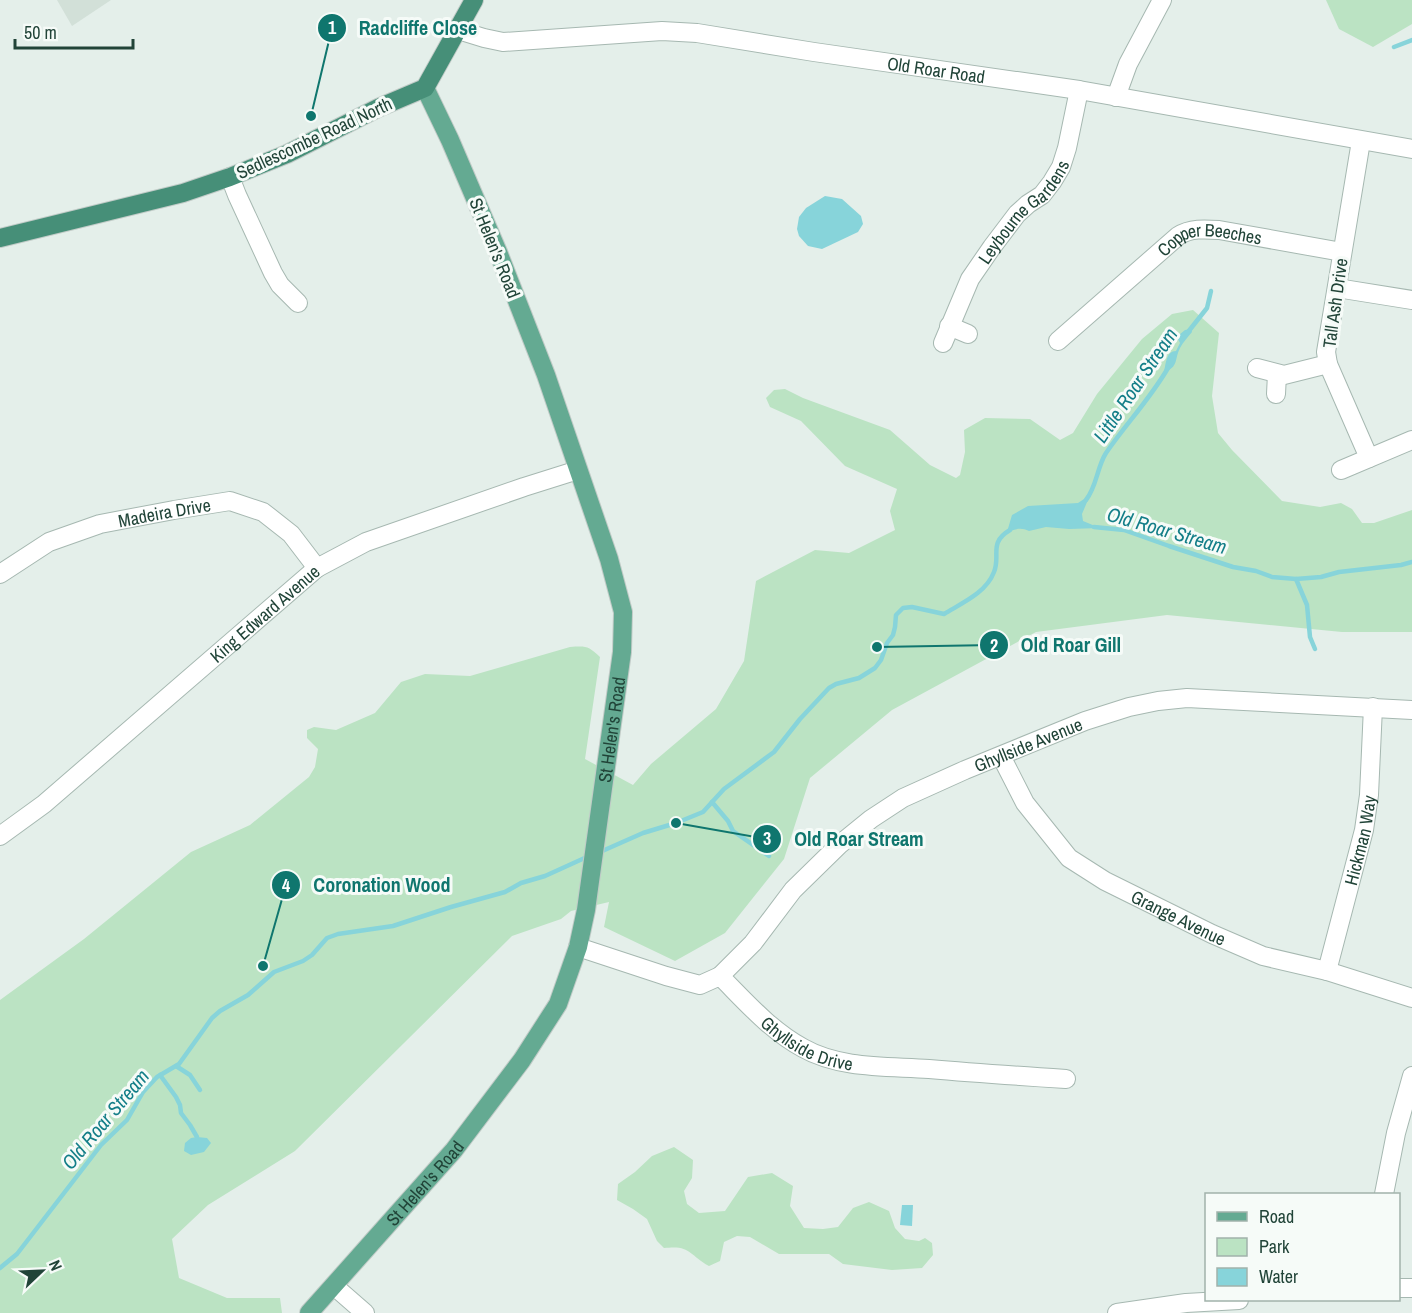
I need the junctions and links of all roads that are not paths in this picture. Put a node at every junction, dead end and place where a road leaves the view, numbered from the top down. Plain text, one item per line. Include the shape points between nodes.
1 (474, 0) edge
2 (1162, 0) edge
3 (458, 30) junction
4 (425, 88) junction
5 (1078, 90) junction
6 (1116, 97) junction
7 (1361, 141) junction
8 (1412, 149) edge
9 (230, 177) junction
10 (0, 238) edge
11 (1342, 252) junction
12 (1337, 288) junction
13 (1412, 300) edge
14 (298, 303) dead end
15 (968, 334) dead end
16 (1058, 341) dead end
17 (1328, 364) junction
18 (1257, 369) dead end
19 (1277, 374) junction
20 (1276, 394) dead end
21 (1412, 440) edge
22 (1369, 458) junction
23 (578, 470) junction
24 (1341, 470) dead end
25 (317, 568) junction
26 (0, 574) edge
27 (1373, 707) junction
28 (1412, 710) edge
29 (1001, 756) junction
30 (0, 836) edge
31 (578, 947) junction
32 (1327, 971) junction
33 (720, 976) junction
34 (1412, 998) edge
35 (1412, 1076) edge
36 (1066, 1078) dead end
37 (1384, 1193) edge
38 (334, 1286) junction
39 (1212, 1301) edge
40 (309, 1313) edge
41 (365, 1313) edge
42 (1117, 1313) edge

1 - 3 highway
2 - 6 street via 1128,64
3 - 4 highway
3 - 5 street, Old Roar Road via 503,42 663,31 697,33
4 - 9 highway, Sedlescombe Road North
4 - 23 main road, St Helen's Road via 498,252
5 - 6 street, Old Roar Road
5 - 15 street, Leybourne Gardens via 1061,167 1042,195 1017,214 970,279 946,335
6 - 7 street, Old Roar Road
7 - 8 street, Old Roar Road
7 - 11 street, Tall Ash Drive
9 - 10 highway, Sedlescombe Road North via 183,193
9 - 14 street via 273,273
11 - 12 street, Tall Ash Drive
11 - 16 street, Copper Beeches via 1219,230 1188,231 1066,323
12 - 13 street
12 - 17 street, Tall Ash Drive via 1326,352
17 - 19 street
17 - 22 street, Tall Ash Drive
18 - 19 street
19 - 20 street
21 - 22 street
22 - 24 street
23 - 25 street, King Edward Avenue via 366,542
23 - 31 main road, St Helen's Road via 623,612 622,652
25 - 26 street, Madeira Drive via 291,534 263,512 230,501 100,524 49,542
25 - 30 street, King Edward Avenue via 44,804
27 - 28 street, Ghyllside Avenue
27 - 29 street, Ghyllside Avenue via 1187,698 1158,701 1085,721
27 - 32 street, Hickman Way via 1364,830
29 - 32 street, Grange Avenue via 1025,803 1069,858 1105,881 1252,952
29 - 33 street, Ghyllside Avenue via 903,798 871,819 793,890 753,943
31 - 33 street via 700,985
31 - 38 main road, St Helen's Road via 558,1004 522,1060 454,1150
32 - 34 street, Grange Avenue
33 - 36 street, Ghyllside Drive via 782,1035 829,1059
35 - 37 street
38 - 40 main road, St Helen's Road
38 - 41 street
39 - 42 street

